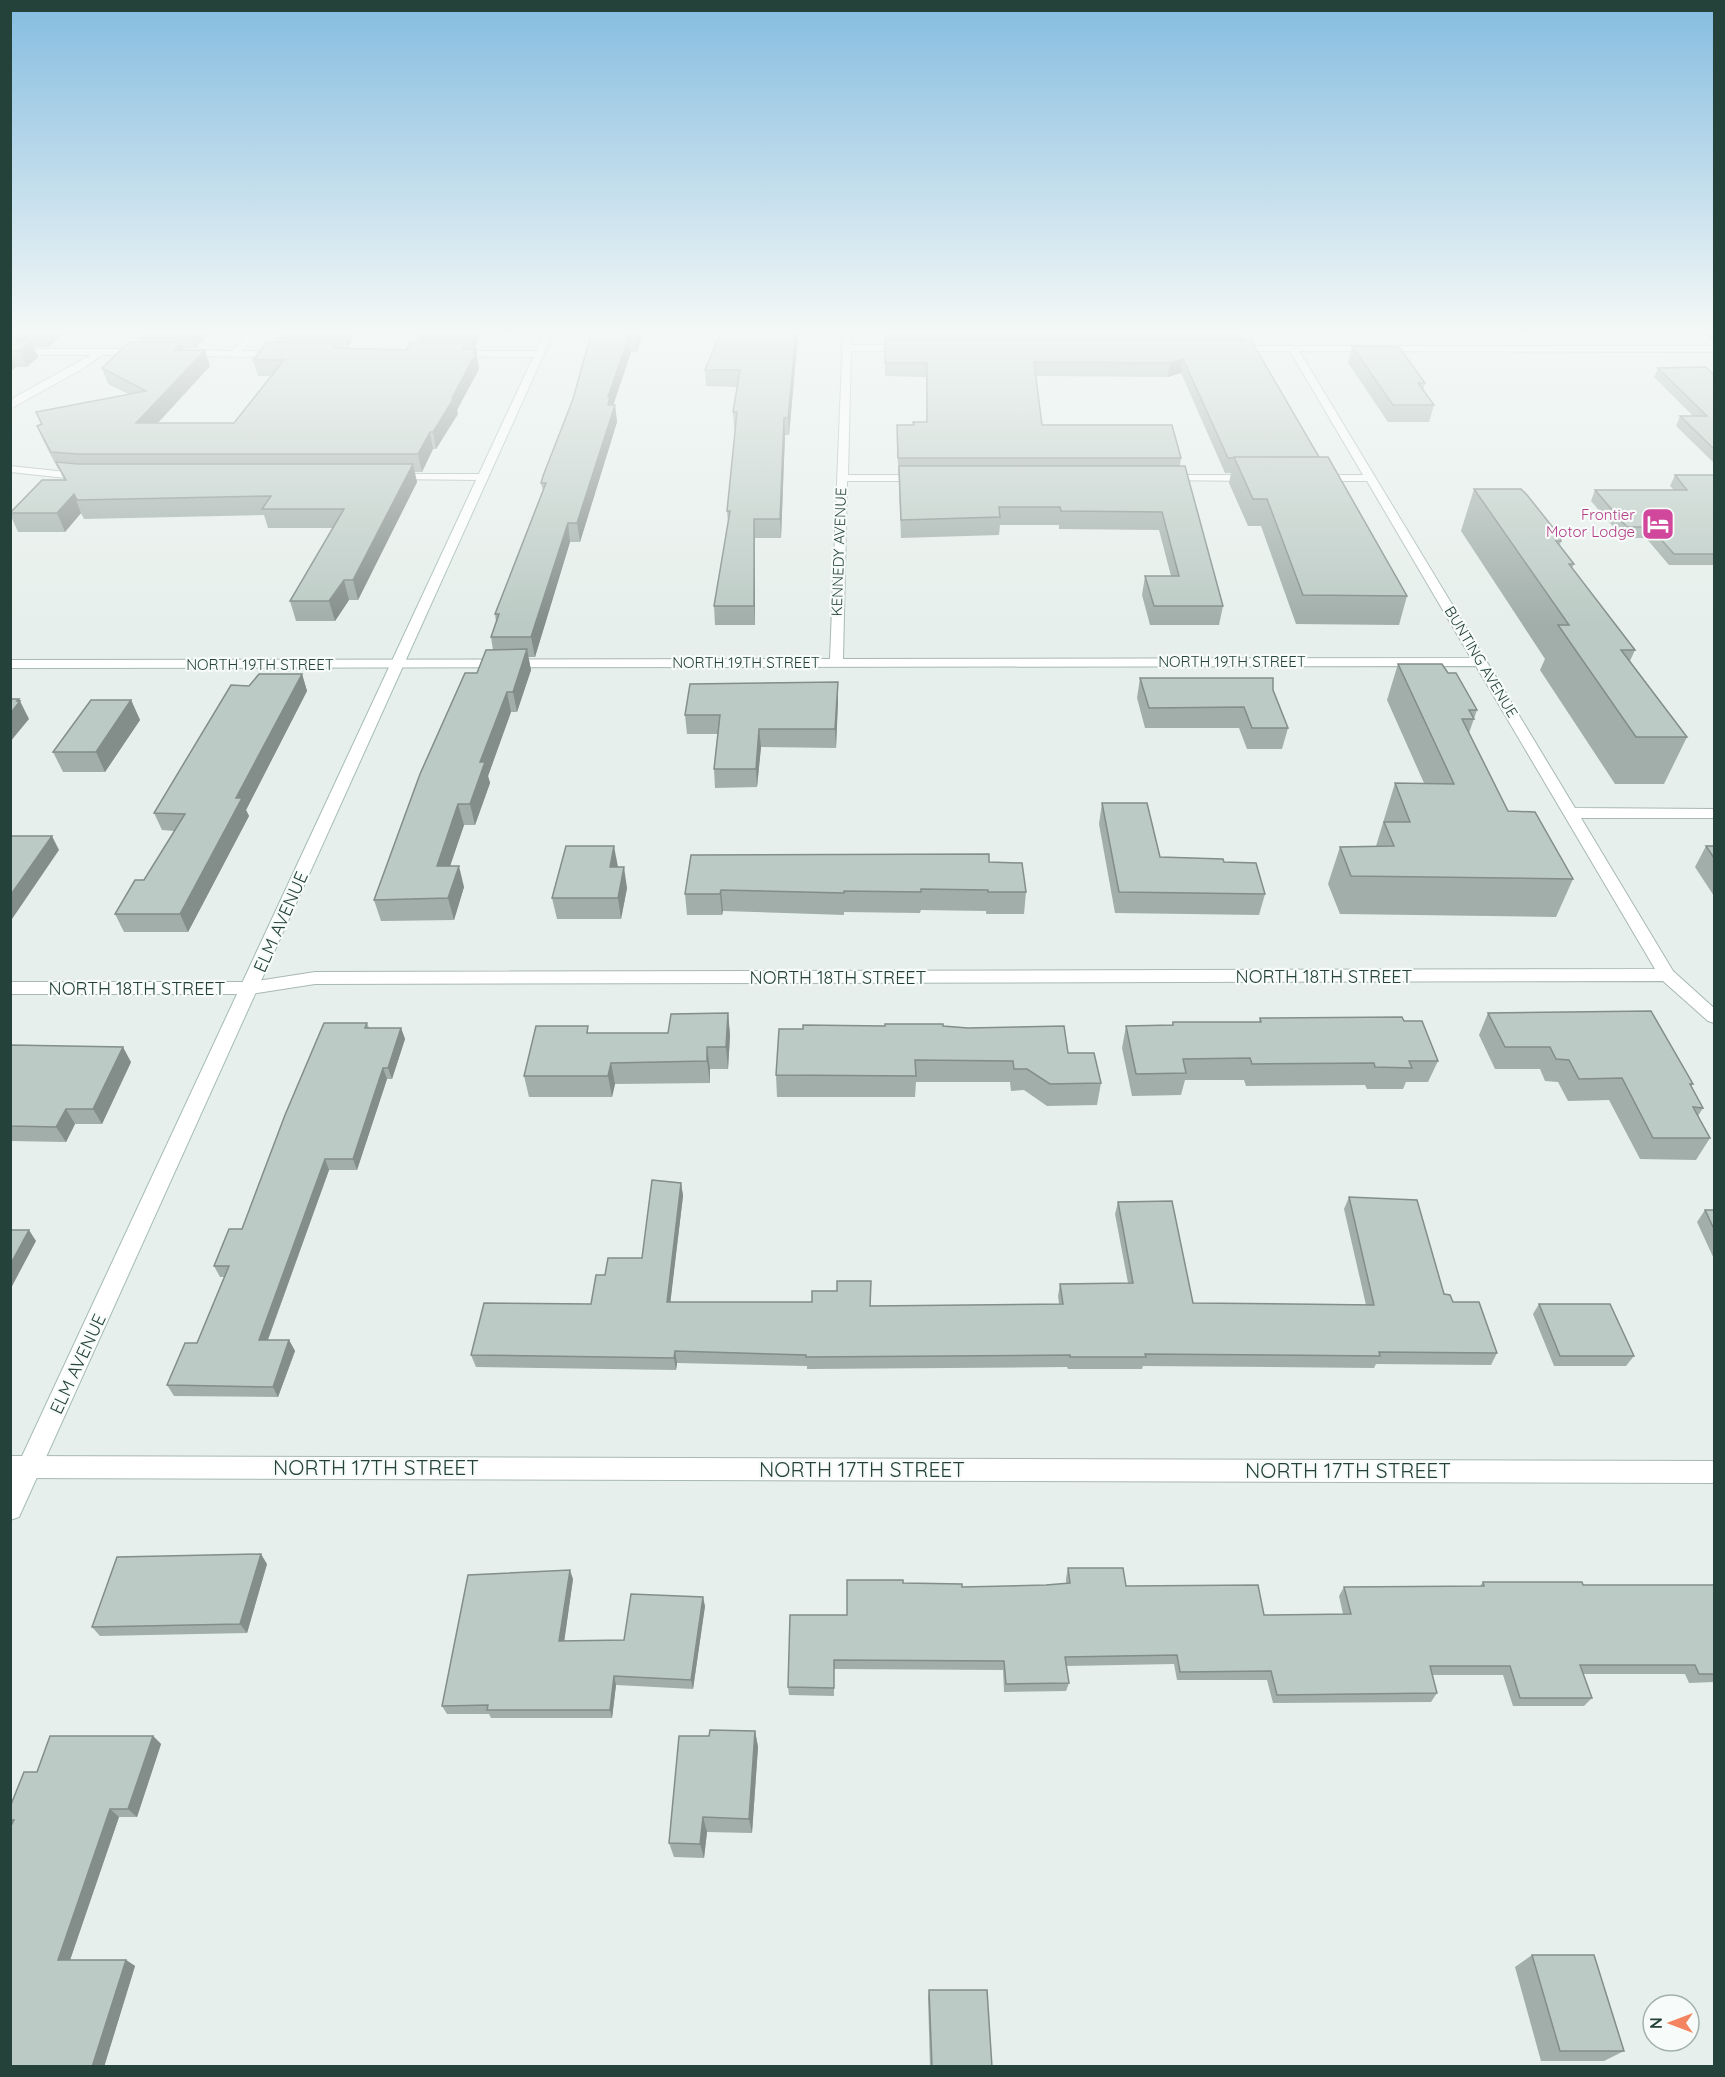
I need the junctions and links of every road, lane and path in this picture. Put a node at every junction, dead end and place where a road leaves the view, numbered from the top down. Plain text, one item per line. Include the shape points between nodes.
1 (504, 431) edge
2 (843, 431) edge
3 (1342, 431) edge
4 (10, 469) edge
5 (97, 477) edge
6 (380, 477) edge
7 (483, 477) junction
8 (842, 478) junction
9 (935, 478) edge
10 (1149, 478) edge
11 (1268, 478) edge
12 (1304, 478) edge
13 (1370, 478) junction
14 (1482, 662) junction
15 (836, 663) junction
16 (10, 664) edge
17 (398, 665) junction
18 (1570, 813) junction
19 (1714, 813) edge
20 (1667, 975) junction
21 (10, 988) edge
22 (251, 988) junction
23 (1714, 1017) edge
24 (20, 1467) edge
25 (1714, 1472) edge
26 (10, 1509) edge

1 - 7 street, ELM AVENUE
2 - 8 street, KENNEDY AVENUE
3 - 13 street, BUNTING AVENUE
4 - 5 street
6 - 7 street
7 - 17 street, ELM AVENUE
8 - 9 street
8 - 15 street, KENNEDY AVENUE
10 - 11 street
12 - 13 street
13 - 14 street, BUNTING AVENUE
14 - 15 street, NORTH 19TH STREET
14 - 18 street, BUNTING AVENUE
15 - 17 street, NORTH 19TH STREET
16 - 17 street, NORTH 19TH STREET
17 - 22 street, ELM AVENUE
18 - 19 street
18 - 20 street, BUNTING AVENUE
20 - 22 street, NORTH 18TH STREET via 315,978
20 - 23 street, BUNTING AVENUE
21 - 22 street, NORTH 18TH STREET
22 - 24 street, ELM AVENUE
24 - 25 street, NORTH 17TH STREET
24 - 26 street, ELM AVENUE

